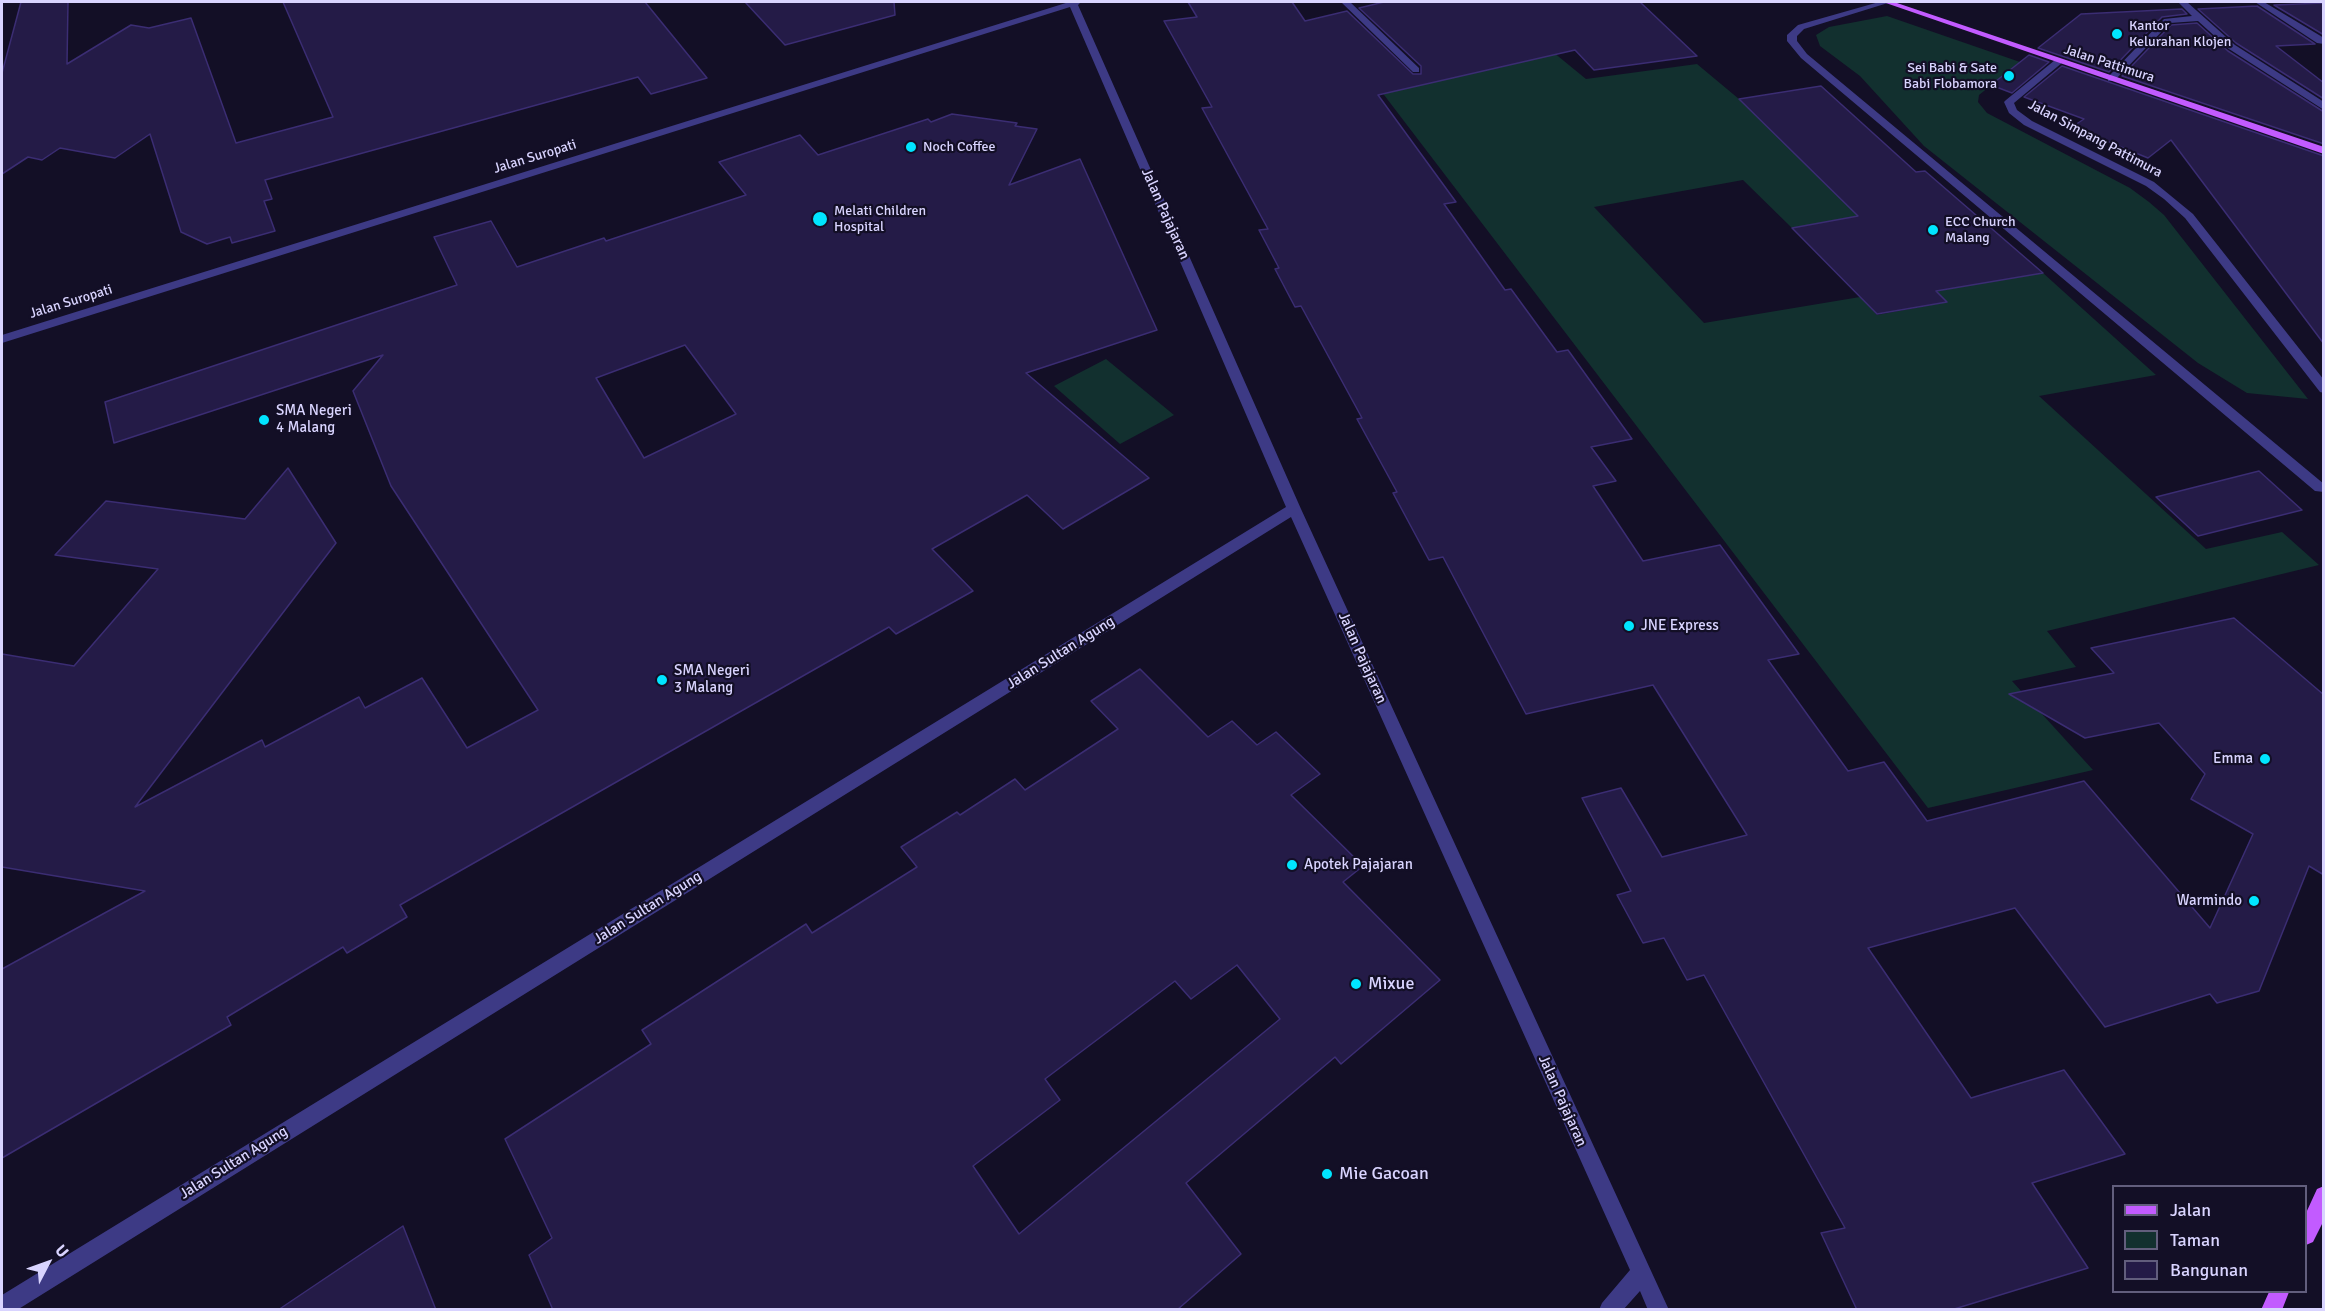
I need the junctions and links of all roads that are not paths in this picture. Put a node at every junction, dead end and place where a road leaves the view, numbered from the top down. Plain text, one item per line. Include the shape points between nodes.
1 (1075, 2) edge
2 (1345, 2) edge
3 (1887, 2) edge
4 (2182, 2) edge
5 (2259, 2) edge
6 (2199, 18) junction
7 (2324, 41) edge
8 (2058, 62) junction
9 (1416, 70) dead end
10 (2111, 79) junction
11 (2324, 107) edge
12 (2324, 151) edge
13 (2, 339) edge
14 (2324, 389) edge
15 (2320, 488) dead end
16 (1294, 509) junction
17 (2324, 1196) edge
18 (2307, 1233) edge
19 (1641, 1274) junction
20 (2279, 1293) edge
21 (2, 1307) edge
22 (1609, 1310) edge
23 (1659, 1310) edge
24 (2271, 1310) edge

1 - 13 street, Jalan Suropati
1 - 16 street, Jalan Pajajaran
2 - 9 street
3 - 8 main road, Jalan Pattimura
3 - 15 street via 1801,27 1792,35 1792,41 1804,56
4 - 6 street
5 - 7 street
6 - 10 street via 2167,21
6 - 11 street via 2232,47
8 - 10 main road, Jalan Pattimura
8 - 14 street, Jalan Simpang Pattimura via 2009,102 2013,111 2028,123 2150,184 2168,197 2189,216
10 - 12 main road, Jalan Pattimura
16 - 19 street, Jalan Pajajaran
16 - 21 street, Jalan Sultan Agung
17 - 18 main road
19 - 22 street
19 - 23 street, Jalan Pajajaran
20 - 24 main road

